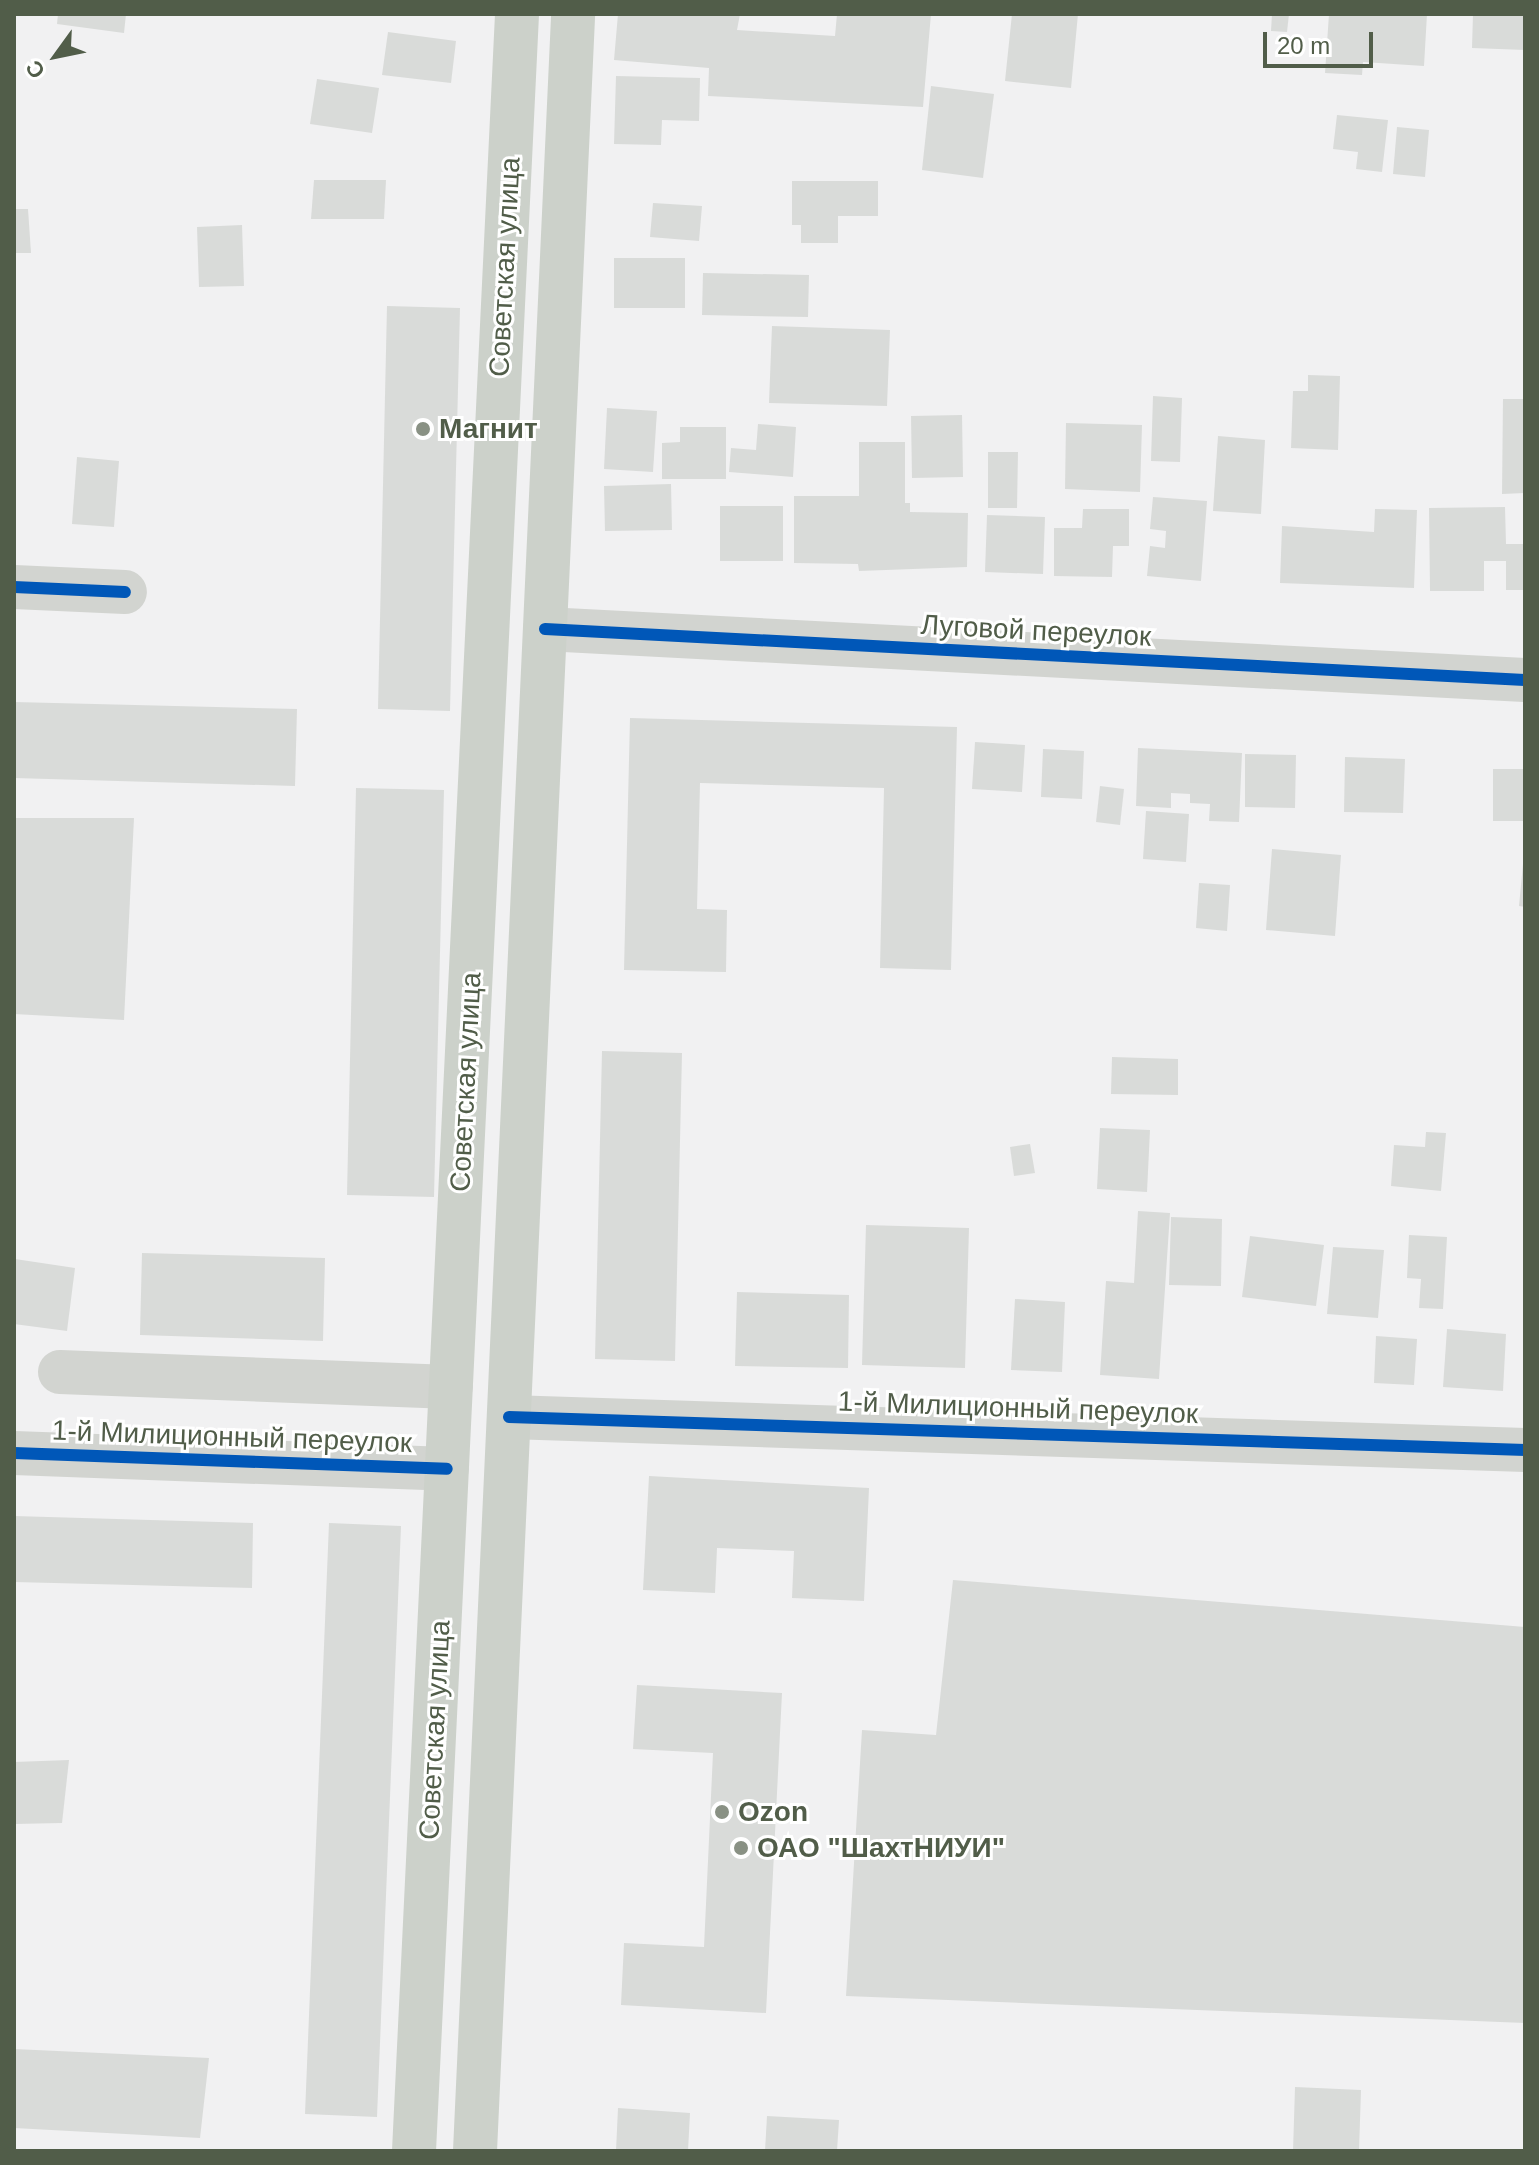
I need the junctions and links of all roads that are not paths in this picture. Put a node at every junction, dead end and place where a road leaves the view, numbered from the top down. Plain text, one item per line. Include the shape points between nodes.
1 (517, 14) edge
2 (573, 14) edge
3 (14, 587) edge
4 (125, 592) dead end
5 (545, 629) junction
6 (1525, 680) edge
7 (60, 1372) dead end
8 (451, 1387) junction
9 (509, 1417) junction
10 (1525, 1450) edge
11 (14, 1453) edge
12 (447, 1469) junction
13 (414, 2151) edge
14 (475, 2151) edge

1 - 8 main road, Советская улица
2 - 5 main road, Советская улица
3 - 4 street
5 - 6 street, Луговой переулок
5 - 9 main road, Советская улица
7 - 8 street
8 - 12 main road, Советская улица
9 - 10 street, 1-й Милиционный переулок
9 - 14 main road, Советская улица
11 - 12 street, 1-й Милиционный переулок
12 - 13 main road, Советская улица

